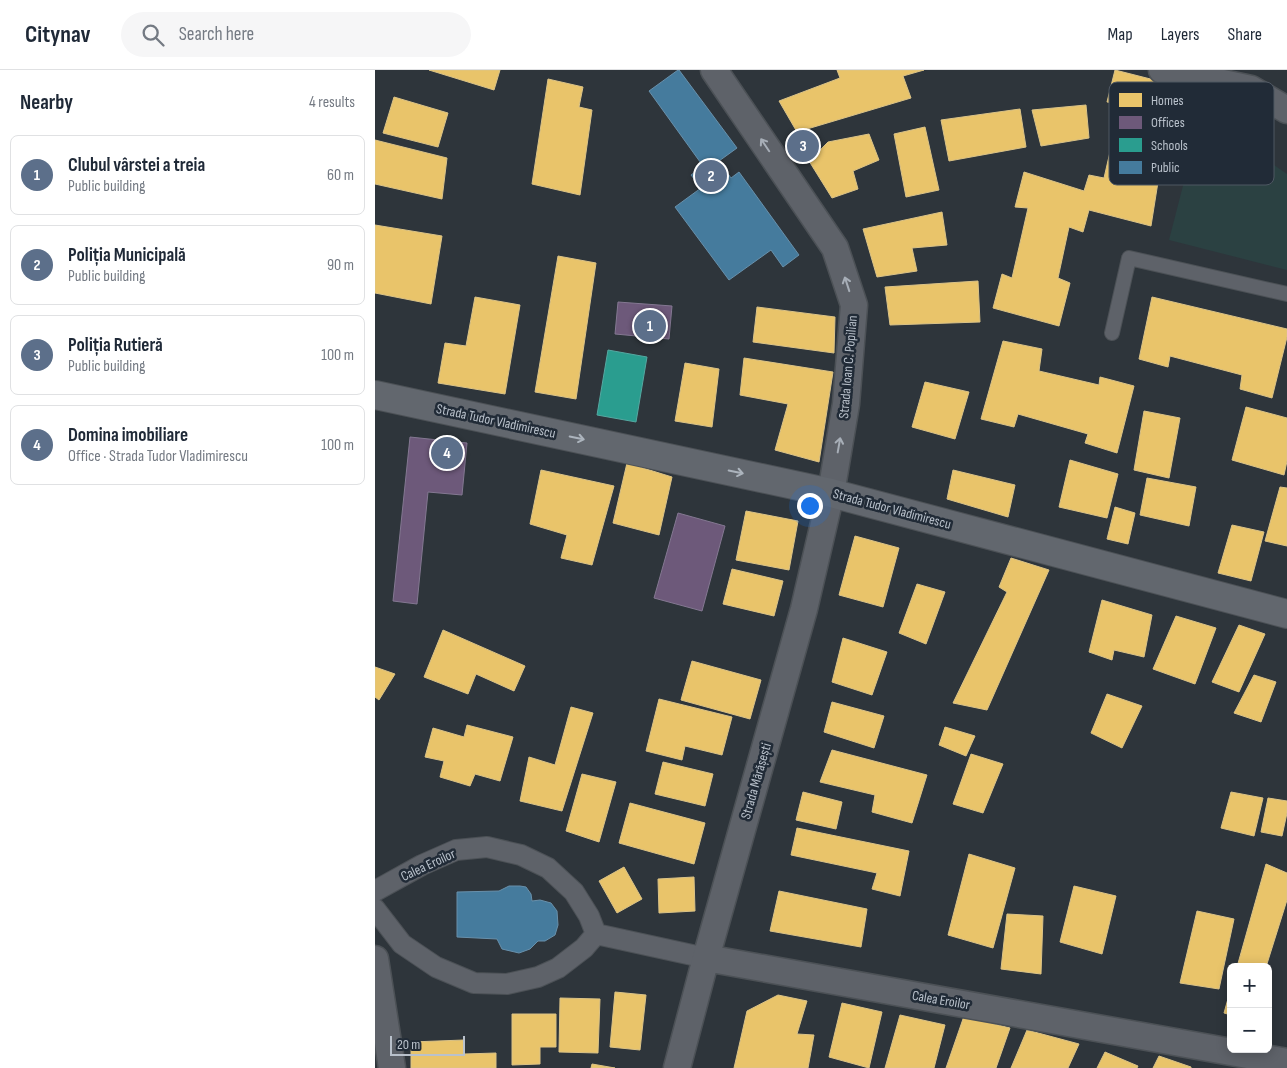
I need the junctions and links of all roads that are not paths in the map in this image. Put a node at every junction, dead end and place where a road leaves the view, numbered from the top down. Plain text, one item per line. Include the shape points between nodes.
1 (713, 70) edge
2 (1162, 70) edge
3 (1218, 82) edge
4 (1274, 102) edge
5 (1287, 110) edge
6 (1287, 294) edge
7 (1112, 333) dead end
8 (375, 395) edge
9 (831, 493) junction
10 (1287, 614) edge
11 (375, 891) edge
12 (375, 910) edge
13 (596, 934) junction
14 (706, 958) junction
15 (375, 959) edge
16 (380, 1018) edge
17 (1287, 1062) edge
18 (392, 1068) edge
19 (677, 1068) edge

9 -> 1 street, Strada Ioan C. Popilian via 846,404 854,305 835,248
2 - 3 street
4 - 5 street
6 - 7 lane via 1129,258
8 -> 9 main road, Strada Tudor Vladimirescu
9 - 10 main road, Strada Tudor Vladimirescu
9 - 14 street, Strada Mărășești via 805,608
11 - 13 street, Calea Eroilor via 456,850 487,848 521,855 548,868 574,892
12 - 13 street via 402,944 436,967 474,983 507,984 538,977 558,968
13 - 14 street, Calea Eroilor
14 - 17 street, Calea Eroilor
14 - 19 street, Strada Mărășești
15 - 16 street
16 - 18 street

